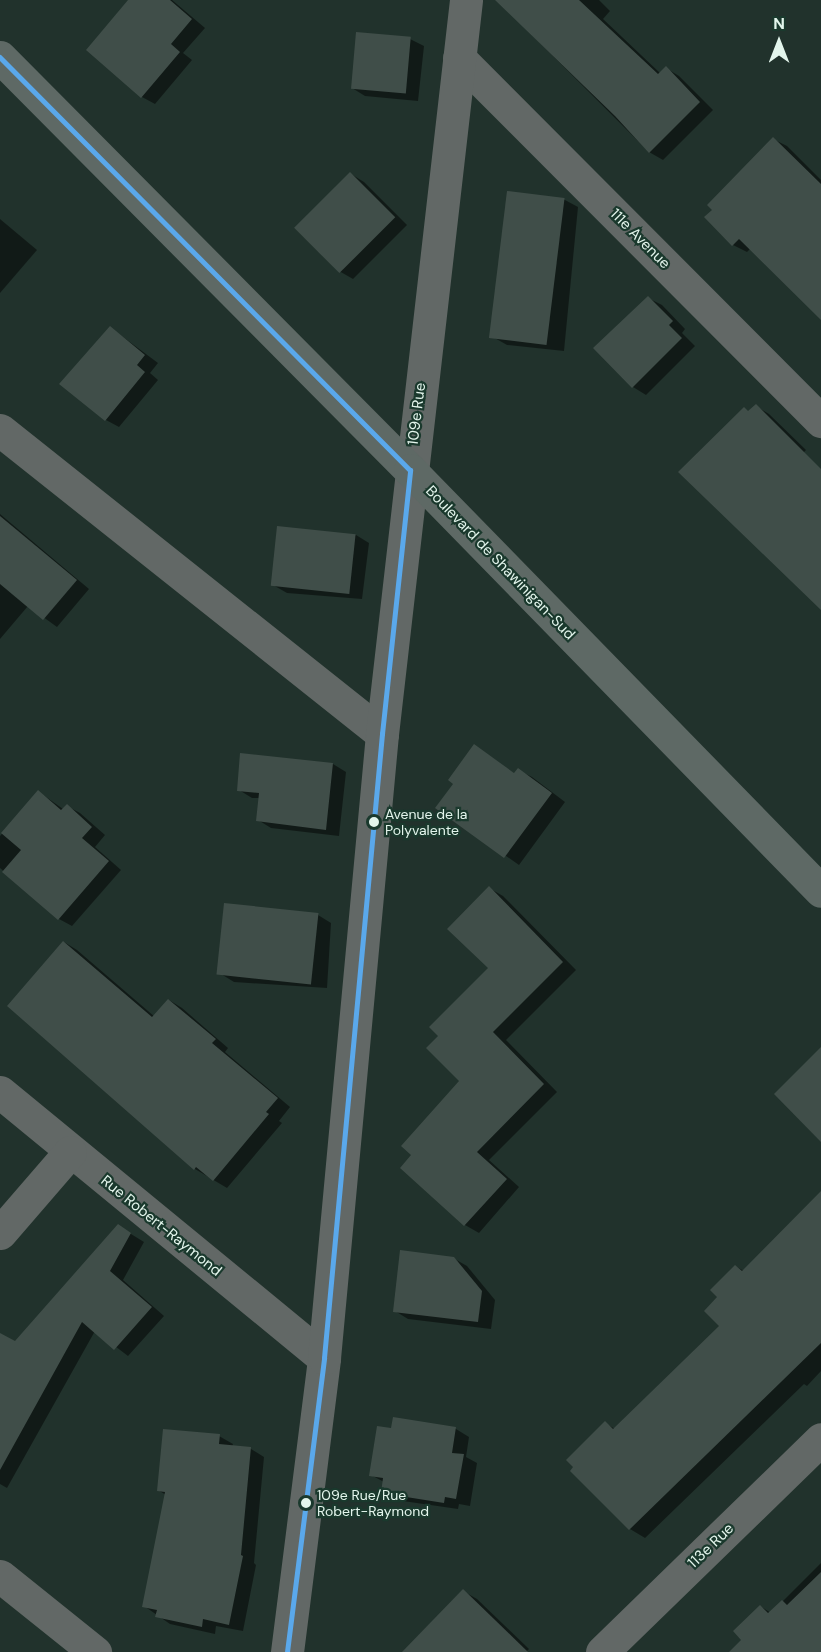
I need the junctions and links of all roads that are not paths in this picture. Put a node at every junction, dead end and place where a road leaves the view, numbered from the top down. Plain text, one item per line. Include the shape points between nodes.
1 (466, 0) edge
2 (0, 57) edge
3 (459, 58) junction
4 (821, 421) edge
5 (0, 430) edge
6 (410, 470) junction
7 (382, 734) junction
8 (821, 891) edge
9 (0, 1092) edge
10 (70, 1152) junction
11 (0, 1233) edge
12 (324, 1358) junction
13 (821, 1440) edge
14 (0, 1576) edge
15 (95, 1652) edge
16 (287, 1652) edge
17 (602, 1652) edge

1 - 3 street, 109e Rue
2 - 6 main road, Boulevard de Shawinigan-Sud
3 - 4 street, 111e Avenue
3 - 6 street, 109e Rue
5 - 7 street
6 - 7 street, 109e Rue
6 - 8 main road, Boulevard de Shawinigan-Sud
7 - 12 street, 109e Rue
9 - 10 street, Rue Robert-Raymond
10 - 11 street
10 - 12 street, Rue Robert-Raymond
12 - 16 street, 109e Rue
13 - 17 street, 113e Rue
14 - 15 street

